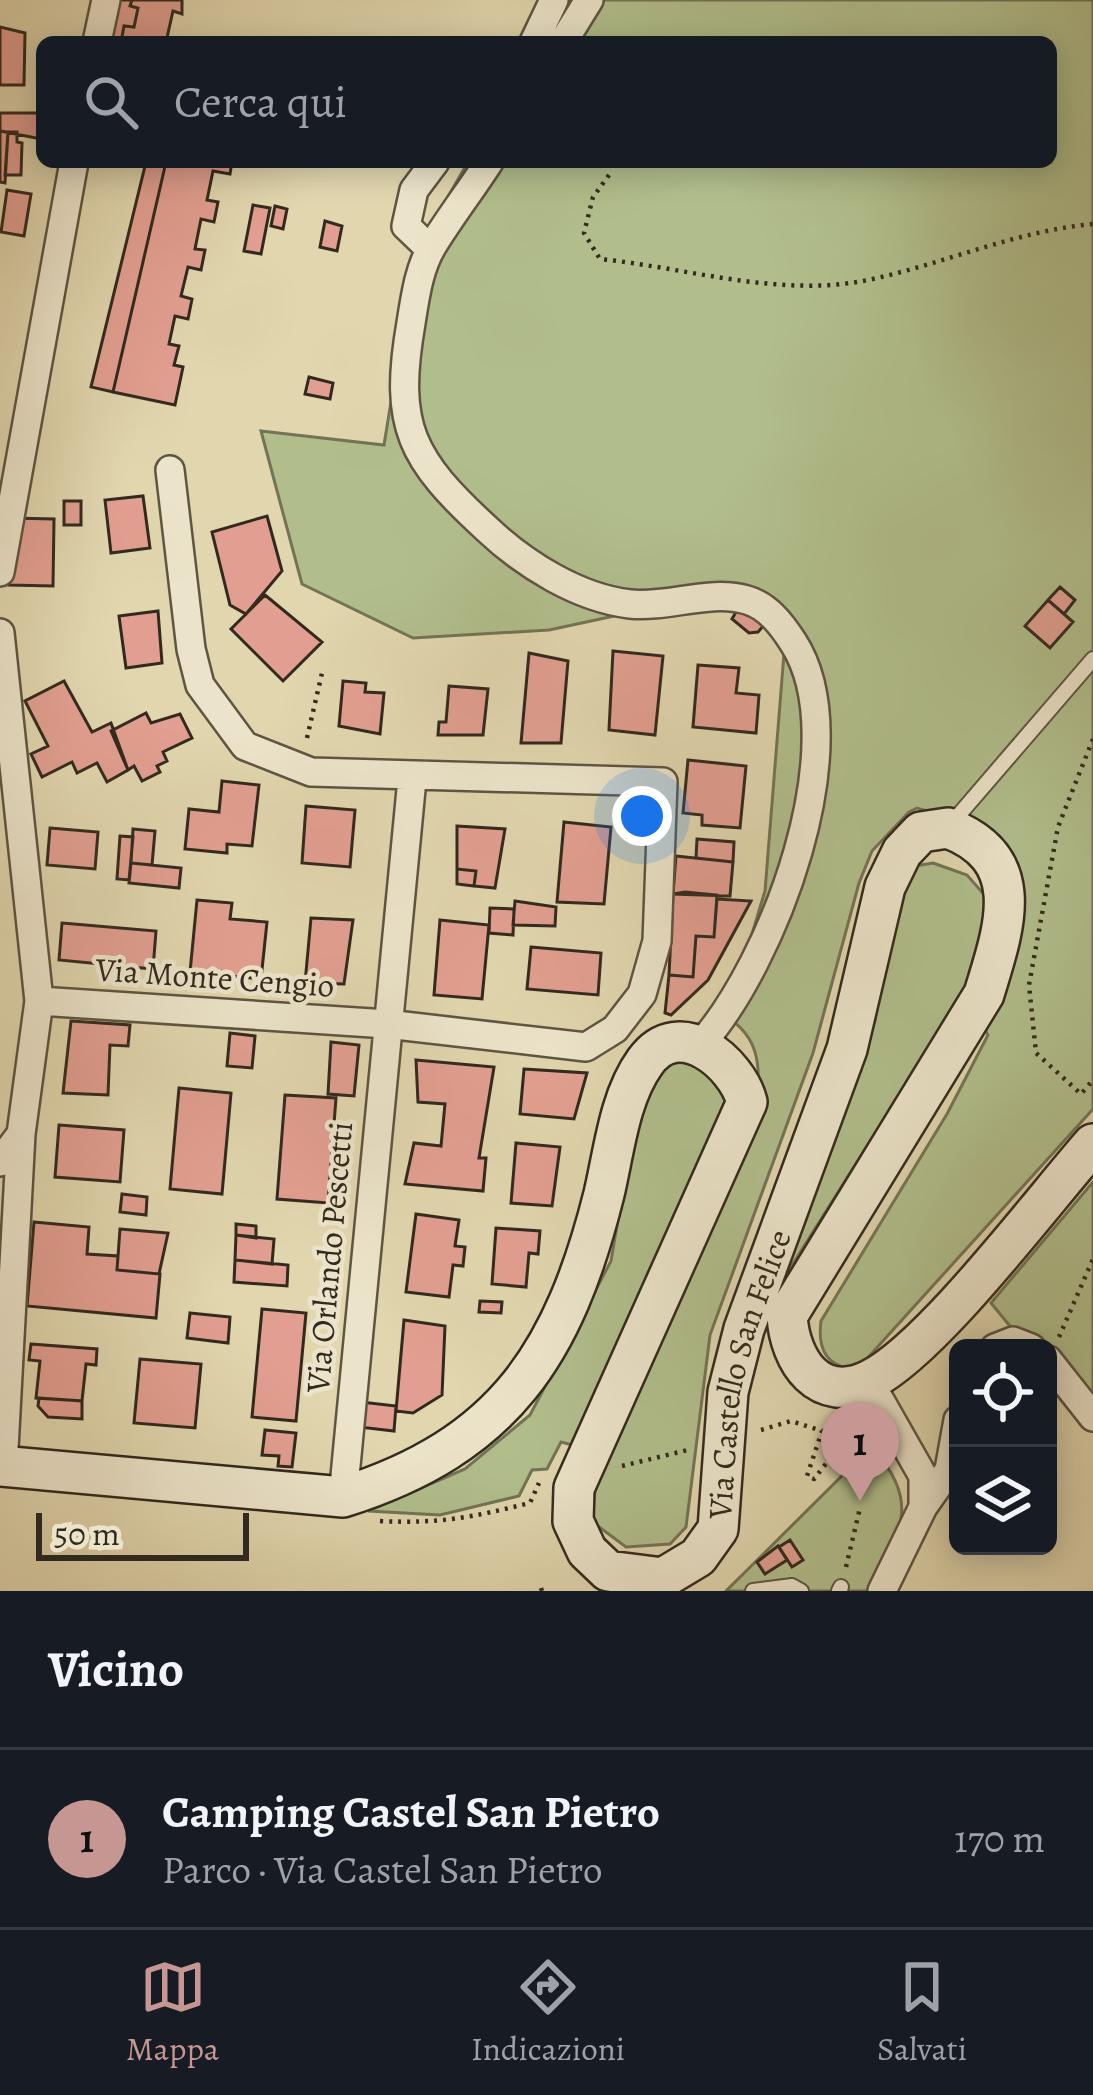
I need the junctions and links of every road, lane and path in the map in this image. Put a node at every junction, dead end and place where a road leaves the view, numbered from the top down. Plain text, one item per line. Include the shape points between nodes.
1 (106, 0) edge
2 (554, 0) edge
3 (589, 0) edge
4 (99, 36) edge
5 (537, 36) edge
6 (567, 36) edge
7 (73, 168) edge
8 (430, 168) edge
9 (485, 168) edge
10 (609, 175) dead end
11 (1093, 224) edge
12 (430, 248) junction
13 (170, 470) dead end
14 (0, 572) edge
15 (0, 633) edge
16 (1093, 659) edge
17 (322, 673) dead end
18 (5, 731) edge
19 (1093, 739) edge
20 (300, 767) junction
21 (412, 779) junction
22 (948, 828) junction
23 (39, 1001) junction
24 (387, 1024) junction
25 (699, 1046) junction
26 (1093, 1080) edge
27 (21, 1134) junction
28 (1093, 1144) edge
29 (0, 1162) edge
30 (1093, 1258) edge
31 (1053, 1339) edge
32 (1057, 1371) edge
33 (869, 1381) junction
34 (1093, 1417) edge
35 (791, 1421) dead end
36 (724, 1441) junction
37 (953, 1447) edge
38 (621, 1466) dead end
39 (1, 1467) edge
40 (343, 1496) junction
41 (530, 1503) dead end
42 (860, 1508) dead end
43 (923, 1508) junction
44 (375, 1520) dead end
45 (840, 1589) edge
46 (753, 1591) edge
47 (801, 1591) edge
48 (882, 1591) edge

1 - 4 street
2 - 5 street
3 - 6 street
7 - 14 street
8 - 12 street via 414,190 406,226
9 - 12 street
10 - 11 path via 584,233 600,260 769,285 864,281 1055,227
12 - 25 street via 406,352 403,413 422,463 519,559 629,604 750,600 778,619 802,655 820,744 796,863 736,990
13 - 20 street via 200,685 245,746
15 - 18 street
16 - 22 lane, Via Castello San Felice
17 - 20 path
18 - 23 street
19 - 26 path via 1058,826 1029,985 1036,1053 1081,1094
20 - 21 street
21 - 24 street, Via Orlando Pescetti
21 - 24 street via 663,782 657,941 642,994 615,1029 586,1047
22 - 33 street, Via Castello San Felice via 991,854 1003,878 1004,916 984,994 787,1316 789,1345 805,1372 843,1389
22 - 36 street, Via Castello San Felice via 921,832 885,887 847,1048 744,1329
23 - 24 street, Via Monte Cengio
23 - 27 street
24 - 40 street, Via Orlando Pescetti
25 - 36 street, Via Castello San Felice via 730,1065 747,1102 574,1487 573,1521 587,1551 608,1571 636,1577 663,1578 698,1557 718,1529
25 - 40 street via 663,1048 646,1059 564,1319 513,1397 453,1450
27 - 29 street
27 - 39 street
28 - 33 street via 911,1351
30 - 31 path
32 - 34 street
33 - 35 path via 858,1428 814,1478 807,1476 822,1431
33 - 43 street via 923,1476
36 - 38 path
37 - 43 street via 949,1470
39 - 40 street
41 - 44 path via 440,1524
42 - 45 path
43 - 48 street
46 - 47 lane

